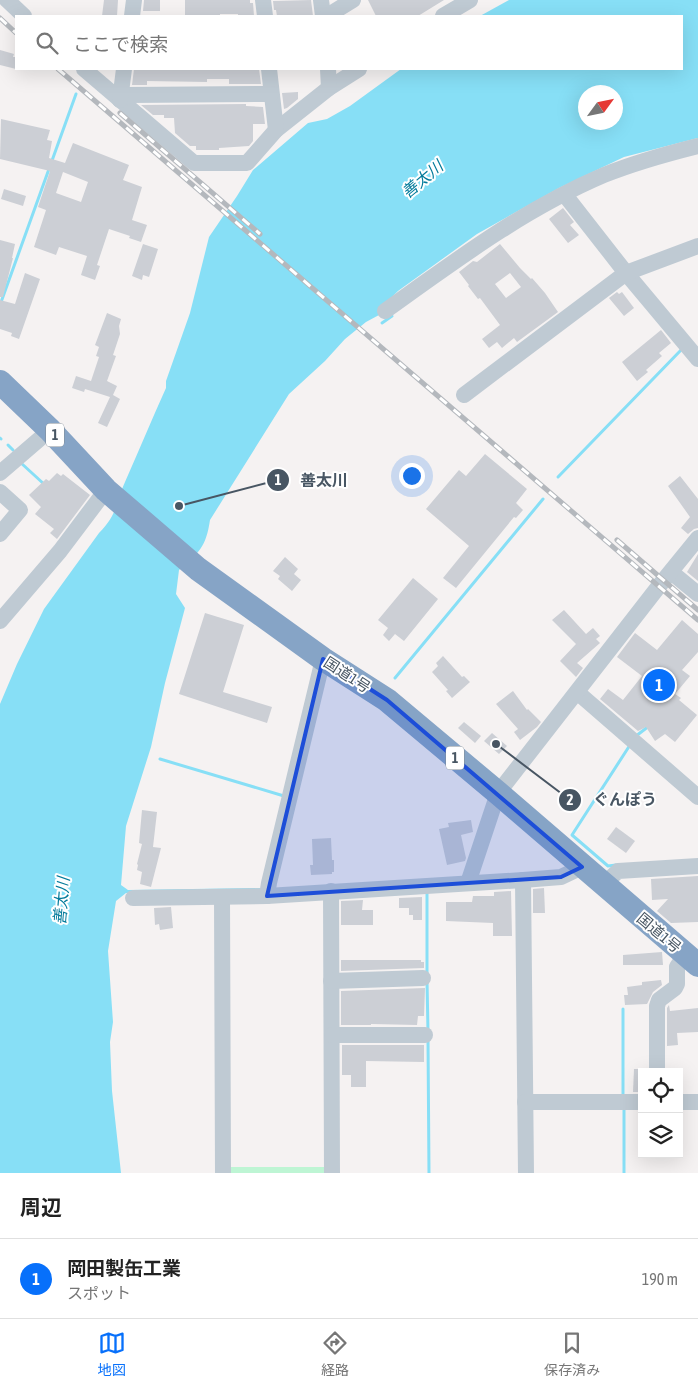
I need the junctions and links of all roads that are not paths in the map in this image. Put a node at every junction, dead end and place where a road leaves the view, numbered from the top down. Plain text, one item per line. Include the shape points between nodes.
1 (134, 0) edge
2 (263, 0) edge
3 (321, 0) edge
4 (353, 0) edge
5 (470, 0) edge
6 (132, 15) edge
7 (265, 15) edge
8 (323, 15) edge
9 (329, 15) edge
10 (445, 15) edge
11 (86, 70) edge
12 (124, 70) edge
13 (269, 70) edge
14 (328, 70) edge
15 (357, 70) edge
16 (330, 88) junction
17 (271, 94) junction
18 (120, 100) junction
19 (276, 130) junction
20 (698, 146) edge
21 (565, 195) junction
22 (698, 246) edge
23 (626, 273) junction
24 (385, 311) dead end
25 (698, 359) edge
26 (0, 382) edge
27 (464, 395) dead end
28 (50, 430) junction
29 (0, 473) edge
30 (106, 490) junction
31 (0, 492) edge
32 (0, 534) edge
33 (698, 538) edge
34 (671, 572) junction
35 (698, 594) edge
36 (0, 621) edge
37 (323, 660) junction
38 (577, 692) junction
39 (498, 794) junction
40 (698, 797) edge
41 (698, 866) edge
42 (582, 867) junction
43 (523, 880) junction
44 (468, 883) junction
45 (603, 885) junction
46 (331, 891) junction
47 (267, 896) junction
48 (222, 897) junction
49 (133, 898) dead end
50 (692, 960) edge
51 (424, 978) dead end
52 (331, 981) junction
53 (425, 1034) dead end
54 (332, 1035) junction
55 (657, 1068) edge
56 (525, 1102) junction
57 (638, 1102) edge
58 (683, 1102) edge
59 (698, 1102) edge
60 (223, 1173) edge
61 (332, 1173) edge
62 (526, 1173) edge

1 - 6 street
2 - 7 street
3 - 8 street
4 - 9 street
5 - 10 street
11 - 18 street
12 - 18 street
13 - 17 street
14 - 16 street
15 - 16 street
16 - 19 street
17 - 18 street via 129,95
17 - 19 street
18 - 19 street via 194,163 247,163
20 - 21 street via 604,175
21 - 23 street
21 - 24 street via 492,235
22 - 23 street
23 - 25 street
23 - 27 street
26 - 28 highway, 国道1号 / 1
28 - 29 street
28 - 30 highway, 国道1号 / 1
30 - 36 street via 60,551
30 - 37 highway, 国道1号 / 1 via 198,569
31 - 32 street via 20,510
33 - 34 street
34 - 35 street
34 - 38 street
37 - 39 highway, 国道1号 / 1 via 387,700
37 - 47 street
38 - 39 street
38 - 40 street
39 - 42 highway, 国道1号 / 1
39 - 44 street
41 - 45 street via 618,871
42 - 43 street via 561,877
42 - 45 highway, 国道1号 / 1
43 - 44 street
43 - 56 street
44 - 46 street
45 - 50 highway, 国道1号 / 1
46 - 47 street
46 - 52 street
47 - 48 street
48 - 49 street
48 - 60 street
50 - 55 street via 677,967 675,988 659,1000 657,1006
51 - 52 street
52 - 54 street
53 - 54 street
54 - 61 street
56 - 57 street
56 - 62 street
58 - 59 street

